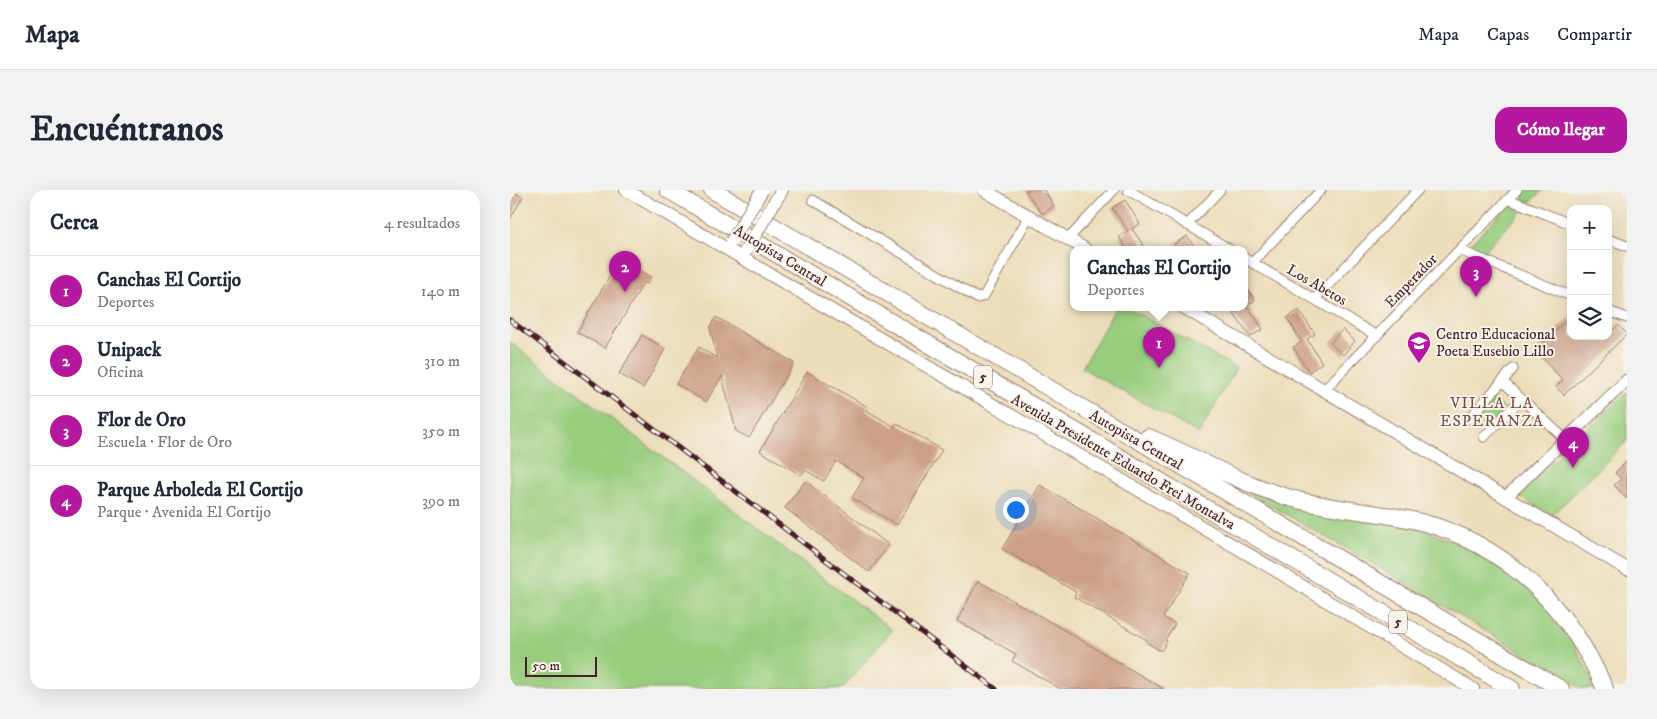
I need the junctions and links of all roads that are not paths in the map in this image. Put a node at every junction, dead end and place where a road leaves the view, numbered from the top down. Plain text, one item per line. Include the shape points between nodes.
1 (626, 190) edge
2 (668, 190) edge
3 (712, 190) edge
4 (762, 190) edge
5 (782, 190) edge
6 (984, 190) edge
7 (1114, 190) edge
8 (1128, 190) edge
9 (1220, 190) edge
10 (1321, 190) edge
11 (1418, 190) edge
12 (1517, 190) edge
13 (1508, 199) junction
14 (813, 200) dead end
15 (1029, 216) junction
16 (1567, 222) edge
17 (1188, 225) junction
18 (1068, 239) junction
19 (1612, 240) edge
20 (730, 246) junction
21 (1080, 246) edge
22 (1224, 246) edge
23 (1627, 246) edge
24 (1458, 250) junction
25 (743, 255) junction
26 (1248, 260) edge
27 (1569, 295) edge
28 (1314, 299) junction
29 (1190, 311) edge
30 (1612, 312) edge
31 (1627, 318) edge
32 (1377, 336) junction
33 (1513, 369) dead end
34 (1627, 380) edge
35 (1502, 381) junction
36 (1324, 390) junction
37 (1521, 399) junction
38 (1469, 419) dead end
39 (1107, 423) junction
40 (1484, 437) dead end
41 (1566, 440) junction
42 (1506, 497) junction
43 (1627, 569) edge
44 (1433, 643) junction
45 (1473, 689) edge
46 (1492, 689) edge
47 (1512, 689) edge
48 (1561, 689) edge
49 (1604, 689) edge

1 - 20 main road, Avenida Presidente Eduardo Frei Montalva
2 - 44 highway, Autopista Central / 5
3 - 39 highway, Autopista Central / 5
4 - 20 main road, bridge
5 - 25 main road, bridge
6 - 15 main road
7 - 18 street
8 - 17 street
9 - 17 street
10 - 26 street
11 - 28 street
12 - 13 street, Emperador
13 - 16 street
13 - 24 street, Emperador
14 - 15 street via 977,298 984,296
15 - 18 main road
17 - 22 street
18 - 21 main road
19 - 23 street
20 - 25 main road, Avenida Presidente Eduardo Frei Montalva
24 - 27 street
24 - 32 street, Emperador
25 - 45 main road, Avenida Presidente Eduardo Frei Montalva
26 - 28 street, Los Abetos
28 - 32 street, Los Abetos
29 - 36 main road
30 - 31 street
32 - 36 street, Emperador
33 - 35 street
34 - 41 street
35 - 37 street
35 - 38 street
36 - 42 main road
37 - 40 street
37 - 41 street
39 - 48 highway, Autopista Central / 5
39 - 49 highway via 1165,444 1234,478 1287,498 1422,523 1443,529 1484,549 1529,580 1555,606 1587,652
41 - 42 street
42 - 43 main road
44 - 46 highway
44 - 47 highway, Autopista Central / 5

